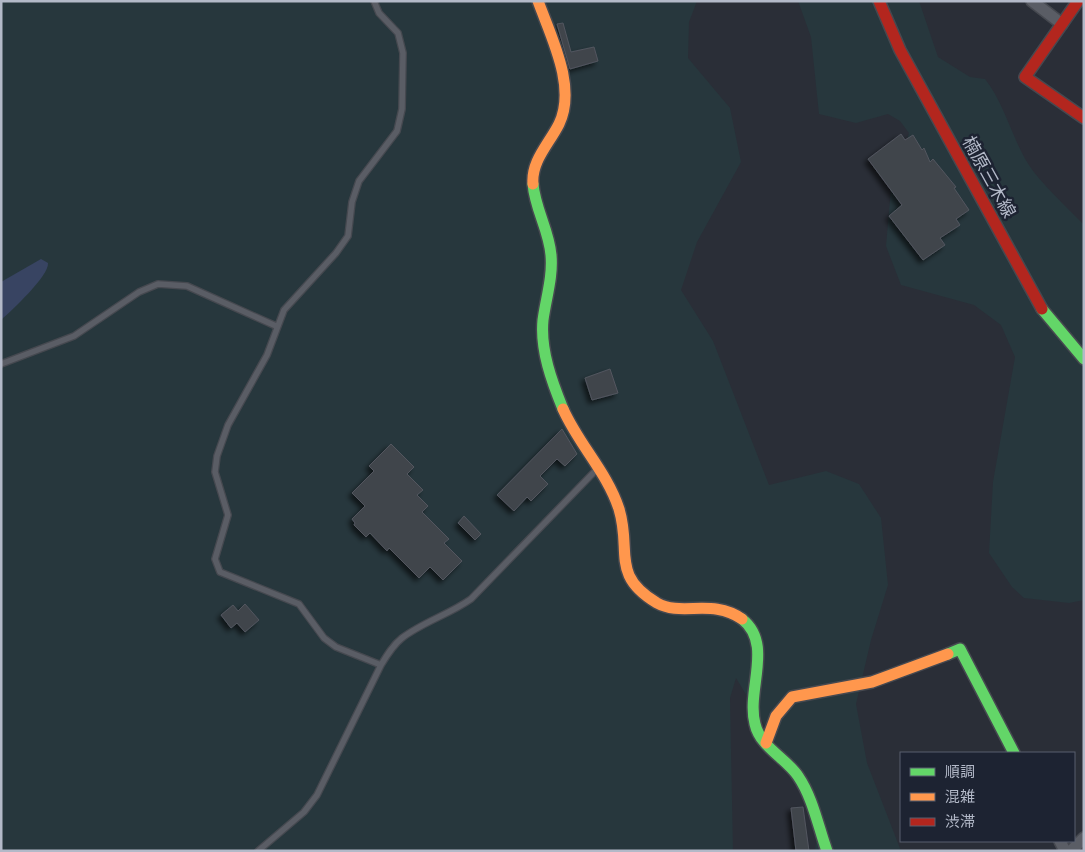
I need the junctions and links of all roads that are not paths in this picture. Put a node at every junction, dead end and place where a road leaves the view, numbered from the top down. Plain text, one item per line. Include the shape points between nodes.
1 (374, 1) edge
2 (538, 1) edge
3 (879, 1) edge
4 (1032, 1) edge
5 (1078, 1) edge
6 (1062, 24) junction
7 (1084, 118) edge
8 (276, 326) junction
9 (1084, 359) edge
10 (1, 364) edge
11 (599, 468) junction
12 (381, 665) junction
13 (766, 743) junction
14 (1013, 752) edge
15 (1084, 838) edge
16 (258, 851) edge
17 (827, 851) edge
18 (1070, 851) edge

1 - 8 lane via 379,13 398,34 403,53 402,109 397,131 359,182 352,202 348,236 284,310
2 - 11 street via 555,48 565,104 562,118 534,168 534,190 546,228 552,270 542,324 544,347 564,411 580,442
3 - 9 street, 楠原三木線 via 904,58 1043,310
4 - 6 street
5 - 6 street
6 - 7 street via 1026,77
8 - 10 lane via 187,286 158,284 139,292 74,336
8 - 12 lane via 267,355 228,425 217,456 215,472 228,515 215,559 220,572 299,604 324,638 336,647
11 - 12 lane via 471,599 404,636
11 - 13 street via 608,483 624,532 627,573 652,601 662,605 721,607 735,612 752,628 758,653 754,725
12 - 16 lane via 317,795 304,812
13 - 14 street via 776,716 792,697 872,682 960,649
13 - 17 street via 794,771 807,795
15 - 18 street

